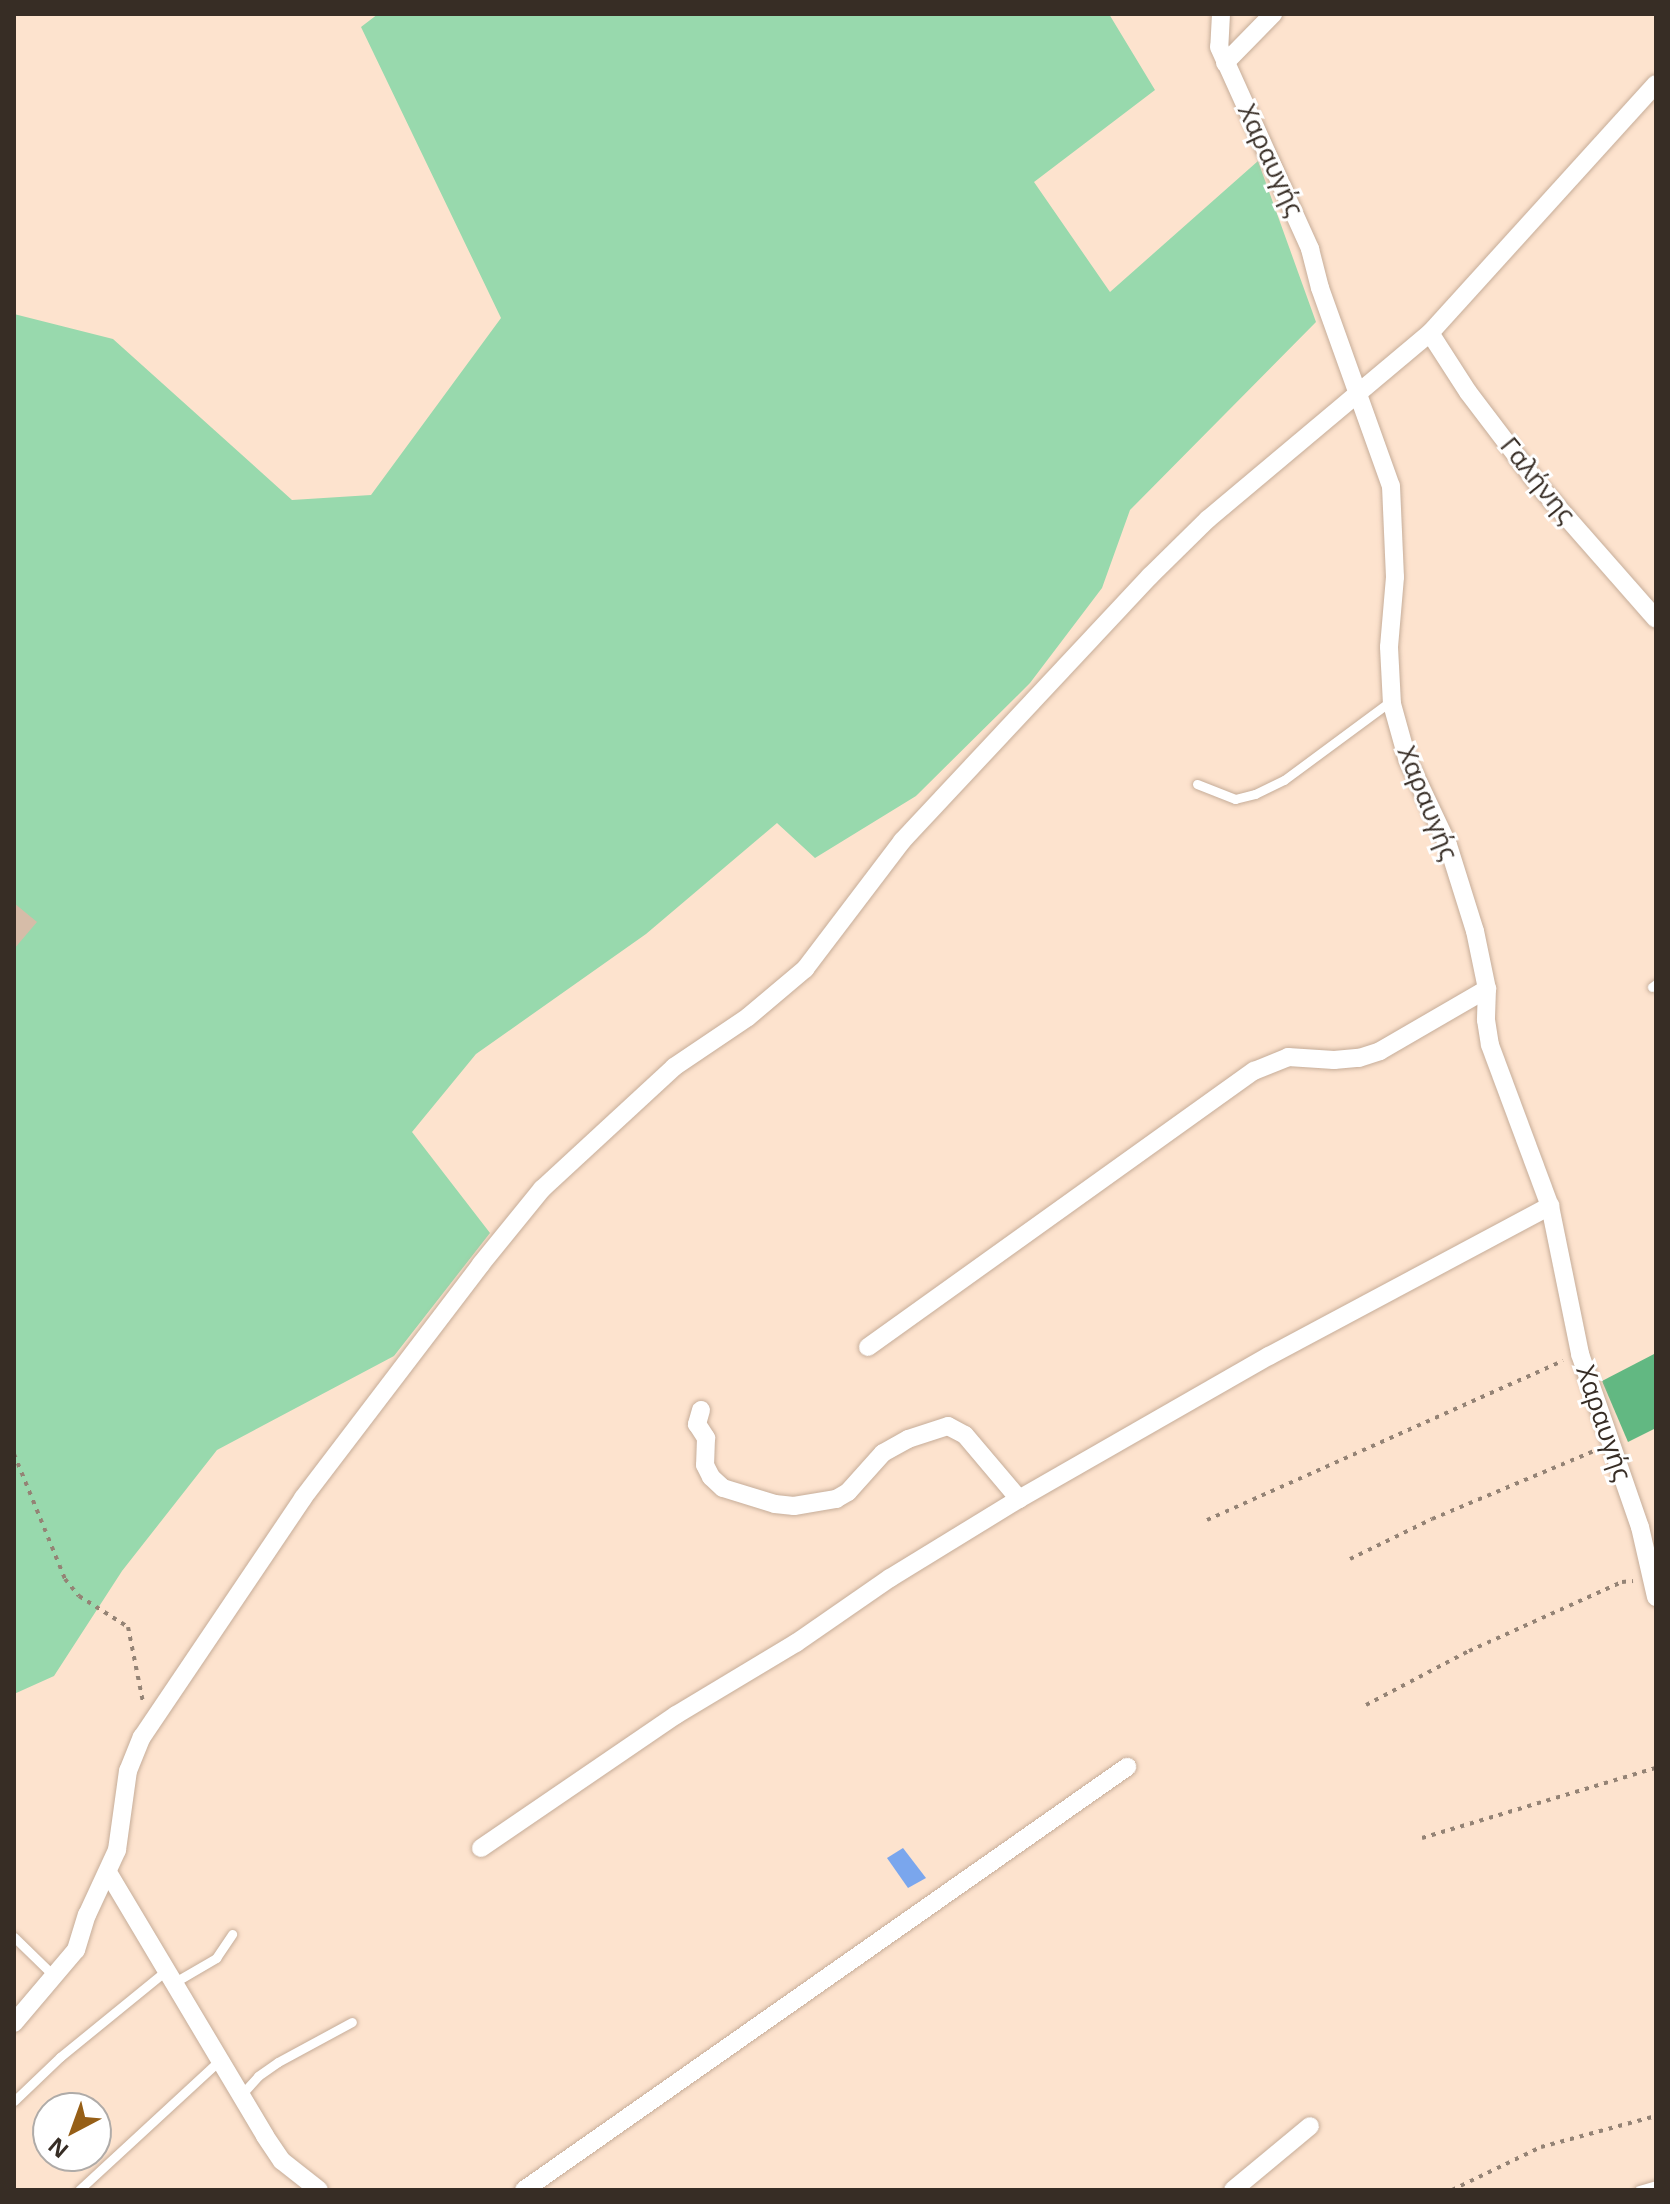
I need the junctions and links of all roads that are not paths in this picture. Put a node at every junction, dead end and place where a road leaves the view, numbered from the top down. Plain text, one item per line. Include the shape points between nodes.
1 (1221, 14) edge
2 (1273, 14) edge
3 (1225, 63) junction
4 (1656, 84) edge
5 (1430, 333) junction
6 (1361, 394) junction
7 (1656, 619) edge
8 (1392, 700) junction
9 (1197, 784) dead end
10 (1487, 989) junction
11 (1550, 1206) junction
12 (868, 1347) dead end
13 (701, 1410) dead end
14 (1019, 1499) junction
15 (1656, 1597) edge
16 (1127, 1767) dead end
17 (481, 1848) dead end
18 (109, 1874) junction
19 (232, 1934) dead end
20 (14, 1937) edge
21 (172, 1976) junction
22 (55, 1977) junction
23 (352, 2022) dead end
24 (14, 2023) edge
25 (221, 2059) junction
26 (242, 2094) junction
27 (14, 2101) edge
28 (1310, 2126) dead end
29 (1656, 2185) edge
30 (79, 2190) edge
31 (319, 2190) edge
32 (524, 2190) edge
33 (1233, 2190) edge
34 (1639, 2190) edge

1 - 3 street, Χαραυγής via 1219,47
2 - 3 street
3 - 6 street, Χαραυγής via 1310,249
4 - 5 street
5 - 6 street
5 - 7 street, Γαλήνης via 1541,488
6 - 8 street, Χαραυγής via 1391,486
6 - 18 street via 1263,471 1150,576 902,841 805,969 748,1017 674,1067 542,1189 303,1498 142,1737 128,1771
8 - 9 lane via 1284,780 1255,794 1235,799
8 - 10 street, Χαραυγής via 1407,758 1448,845
10 - 11 street, Χαραυγής via 1490,1045
10 - 12 street via 1380,1051 1346,1059 1288,1057 1254,1071
11 - 14 street via 1269,1356
11 - 15 street, Χαραυγής via 1580,1354 1640,1527
13 - 14 street via 697,1424 706,1438 705,1465 711,1477 723,1488 775,1504 836,1499 883,1453 948,1426 965,1435
14 - 17 street via 676,1715
16 - 32 street
18 - 21 street
18 - 22 street via 76,1950
19 - 21 lane via 216,1958
20 - 22 lane
21 - 25 street
21 - 27 lane via 60,2057
22 - 24 street
23 - 26 lane via 278,2062
25 - 26 street
25 - 30 lane
26 - 31 street via 282,2161
28 - 33 street
29 - 34 lane

